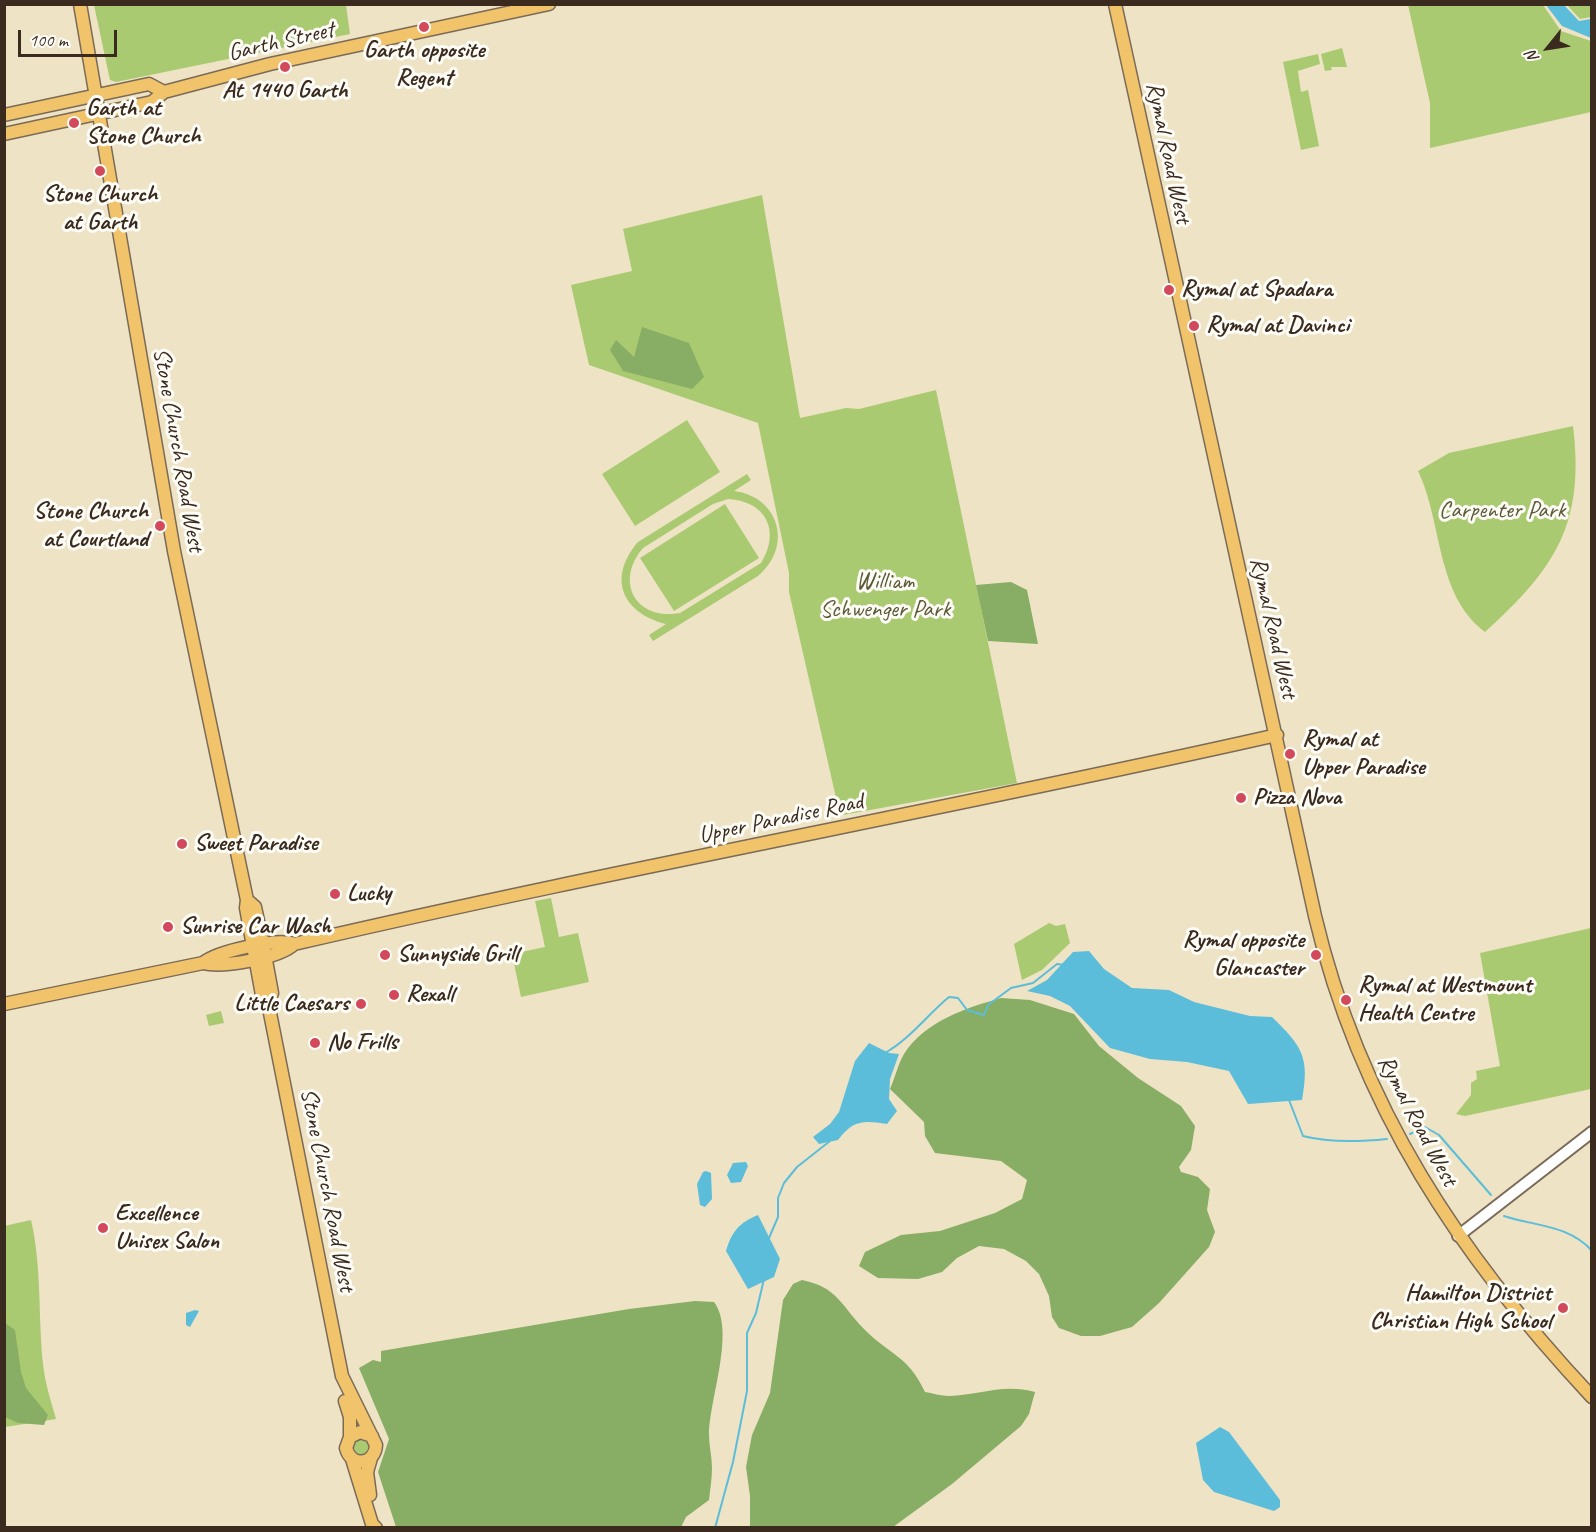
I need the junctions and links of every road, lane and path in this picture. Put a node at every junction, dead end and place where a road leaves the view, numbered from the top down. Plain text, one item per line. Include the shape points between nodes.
1 (80, 4) edge
2 (549, 4) edge
3 (1115, 4) edge
4 (165, 92) junction
5 (97, 94) junction
6 (47, 105) junction
7 (100, 112) junction
8 (4, 115) edge
9 (4, 121) edge
10 (4, 134) edge
11 (1277, 735) junction
12 (259, 951) junction
13 (4, 1004) edge
14 (1592, 1132) edge
15 (1458, 1236) junction
16 (345, 1385) junction
17 (1592, 1397) edge
18 (372, 1436) junction
19 (350, 1437) junction
20 (371, 1458) junction
21 (352, 1459) junction
22 (376, 1527) edge

1 - 5 main road, Stone Church Road West
2 - 4 main road, Garth Street via 270,64
3 - 11 main road, Rymal Road West
4 - 5 main road, Garth Street via 149,84
4 - 7 main road, Garth Street via 152,102
5 - 6 main road, Garth Street
5 - 7 main road, Stone Church Road West
6 - 8 main road, Garth Street
6 - 9 main road
7 - 10 main road, Garth Street
7 - 12 main road, Stone Church Road West via 174,551 248,900 246,909
11 - 12 main road, Upper Paradise Road via 494,898 294,944 285,941
11 - 15 main road, Rymal Road West via 1322,945 1341,1010 1361,1062 1402,1146
12 - 13 main road, Upper Paradise Road via 214,966 203,963
12 - 16 main road, Stone Church Road West via 262,995 268,1003
14 - 15 street
15 - 17 main road, Rymal Road West via 1532,1331
16 - 18 main road
16 - 19 main road
18 - 19 main road via 360,1432
18 - 20 main road via 376,1447
19 - 21 main road via 346,1448
20 - 21 main road via 362,1462
20 - 22 main road via 367,1480
21 - 22 main road

